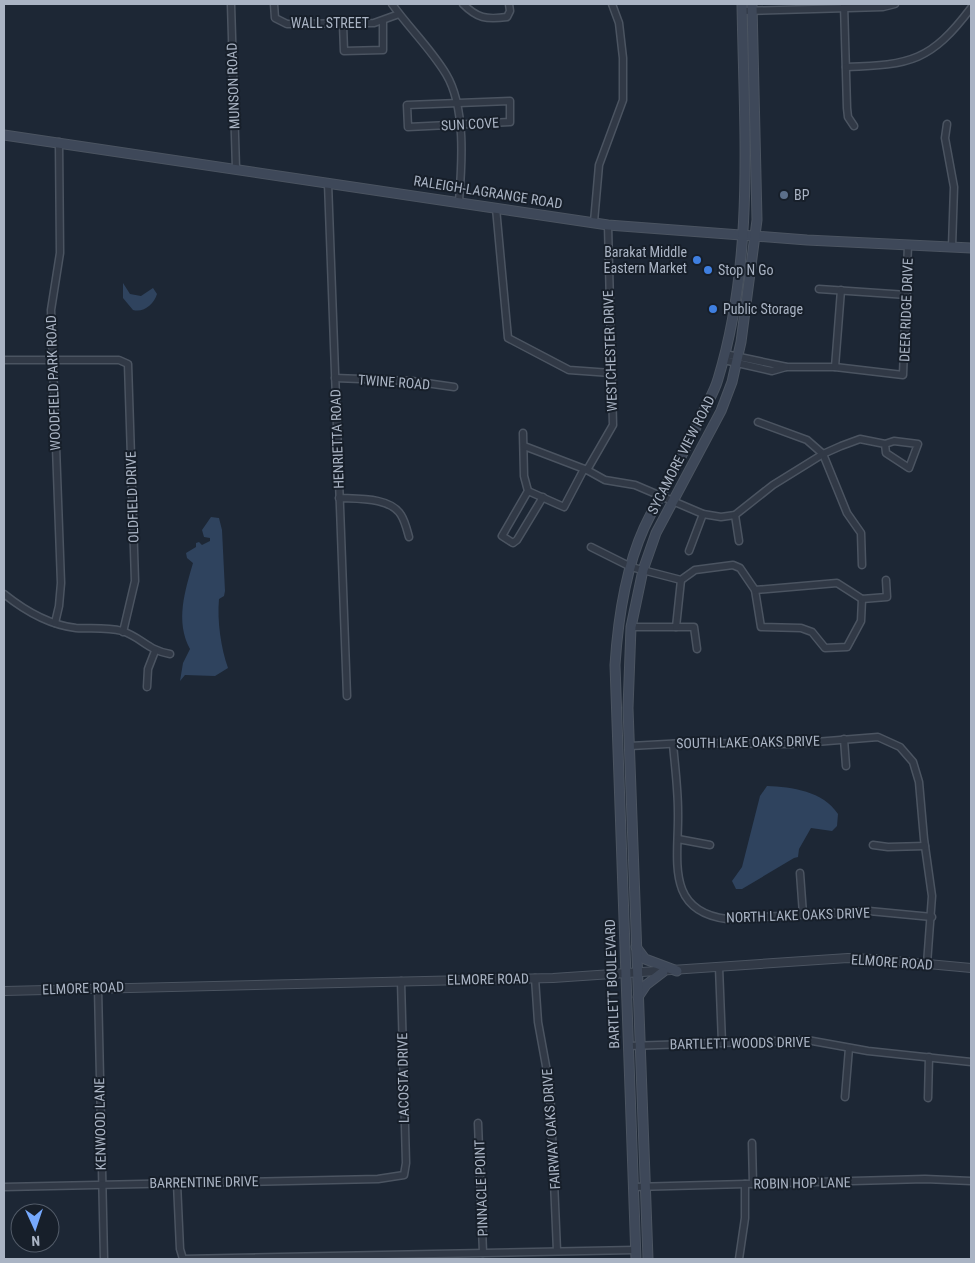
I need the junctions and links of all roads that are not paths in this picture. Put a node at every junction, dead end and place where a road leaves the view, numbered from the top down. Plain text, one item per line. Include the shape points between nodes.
1 (231, 4) edge
2 (274, 4) edge
3 (392, 4) edge
4 (463, 4) edge
5 (509, 4) edge
6 (612, 4) edge
7 (895, 4) edge
8 (844, 6) edge
9 (752, 7) edge
10 (742, 8) edge
11 (971, 8) edge
12 (399, 14) junction
13 (383, 21) junction
14 (343, 24) junction
15 (846, 67) junction
16 (458, 102) junction
17 (947, 124) dead end
18 (459, 125) junction
19 (854, 126) dead end
20 (4, 134) edge
21 (59, 142) junction
22 (236, 169) junction
23 (328, 183) junction
24 (458, 202) junction
25 (496, 208) junction
26 (594, 222) junction
27 (608, 225) junction
28 (744, 235) junction
29 (755, 236) junction
30 (908, 245) junction
31 (952, 247) junction
32 (971, 248) edge
33 (738, 285) junction
34 (748, 286) junction
35 (819, 289) dead end
36 (841, 290) junction
37 (907, 295) junction
38 (731, 326) junction
39 (743, 327) junction
40 (724, 357) junction
41 (4, 360) edge
42 (53, 360) junction
43 (736, 360) junction
44 (835, 367) junction
45 (611, 373) junction
46 (335, 378) junction
47 (454, 387) dead end
48 (758, 422) dead end
49 (523, 433) dead end
50 (885, 444) junction
51 (524, 446) junction
52 (823, 454) junction
53 (586, 470) junction
54 (528, 491) junction
55 (542, 497) junction
56 (339, 498) junction
57 (667, 499) junction
58 (703, 514) junction
59 (735, 515) junction
60 (409, 537) dead end
61 (739, 541) dead end
62 (591, 547) dead end
63 (689, 551) dead end
64 (862, 565) dead end
65 (637, 569) junction
66 (681, 580) junction
67 (886, 580) dead end
68 (755, 590) junction
69 (4, 594) edge
70 (862, 599) junction
71 (55, 623) junction
72 (631, 627) junction
73 (676, 627) junction
74 (123, 632) junction
75 (697, 649) dead end
76 (155, 651) junction
77 (170, 654) dead end
78 (628, 664) junction
79 (615, 665) junction
80 (147, 687) dead end
81 (347, 696) dead end
82 (617, 707) joint
83 (628, 708) joint
84 (844, 739) junction
85 (673, 744) junction
86 (630, 746) junction
87 (846, 766) dead end
88 (678, 839) junction
89 (621, 841) junction
90 (633, 841) junction
91 (710, 845) dead end
92 (873, 845) dead end
93 (925, 846) junction
94 (800, 873) dead end
95 (803, 914) junction
96 (932, 918) junction
97 (636, 947) junction
98 (927, 964) junction
99 (719, 967) junction
100 (971, 968) edge
101 (677, 971) junction
102 (637, 972) junction
103 (662, 972) junction
104 (624, 973) junction
105 (535, 978) junction
106 (401, 981) junction
107 (98, 988) junction
108 (4, 991) edge
109 (638, 997) junction
110 (722, 1043) junction
111 (640, 1045) junction
112 (628, 1046) junction
113 (849, 1048) junction
114 (929, 1057) junction
115 (971, 1062) edge
116 (845, 1097) dead end
117 (928, 1098) dead end
118 (478, 1123) dead end
119 (752, 1143) dead end
120 (404, 1175) joint
121 (971, 1181) edge
122 (177, 1183) junction
123 (745, 1184) junction
124 (753, 1184) junction
125 (102, 1185) junction
126 (4, 1187) edge
127 (633, 1187) junction
128 (645, 1187) junction
129 (557, 1252) junction
130 (483, 1253) junction
131 (635, 1255) edge
132 (104, 1259) edge
133 (648, 1259) edge
134 (739, 1259) edge

1 - 22 street, MUNSON ROAD
2 - 14 street, WALL STREET via 275,18 287,24
3 - 12 street
4 - 5 street via 475,16 497,19 507,17
6 - 26 street via 619,22 623,100 599,165
7 - 8 street via 883,7
8 - 9 street
8 - 15 street
9 - 10 street
9 - 29 main road, SYCAMORE VIEW ROAD
10 - 28 main road, SYCAMORE VIEW ROAD
11 - 15 street via 948,37 918,58 890,65
12 - 13 street, WALL STREET
12 - 16 street via 445,72
13 - 14 street, WALL STREET
13 - 14 street via 383,50 344,51
15 - 19 street via 848,117
16 - 18 street
16 - 18 street, SUN COVE via 510,101 510,122
16 - 18 street, SUN COVE via 407,105 408,127
17 - 31 street via 945,138 954,187
18 - 24 street via 463,156
20 - 21 main road, RALEIGH-LAGRANGE ROAD
21 - 22 main road, RALEIGH-LAGRANGE ROAD
21 - 42 street, WOODFIELD PARK ROAD via 60,244 52,306
22 - 23 main road, RALEIGH-LAGRANGE ROAD
23 - 24 main road, RALEIGH-LAGRANGE ROAD
23 - 46 street, HENRIETTA ROAD
24 - 25 main road, RALEIGH-LAGRANGE ROAD
25 - 26 main road, RALEIGH-LAGRANGE ROAD
25 - 45 street via 508,338 569,370
26 - 27 main road, RALEIGH-LAGRANGE ROAD
27 - 28 main road, RALEIGH-LAGRANGE ROAD
27 - 45 street, WESTCHESTER DRIVE
28 - 29 main road, RALEIGH-LAGRANGE ROAD
28 - 33 main road, SYCAMORE VIEW ROAD
29 - 30 main road, RALEIGH-LAGRANGE ROAD
29 - 34 main road, SYCAMORE VIEW ROAD
30 - 31 main road, RALEIGH-LAGRANGE ROAD
30 - 37 street, DEER RIDGE DRIVE
31 - 32 main road, RALEIGH-LAGRANGE ROAD
33 - 34 main road
33 - 38 main road, SYCAMORE VIEW ROAD
34 - 39 main road, SYCAMORE VIEW ROAD
35 - 36 street
36 - 37 street
36 - 44 street
37 - 44 street, DEER RIDGE DRIVE via 903,375
38 - 39 main road
38 - 40 main road, SYCAMORE VIEW ROAD
39 - 43 main road, SYCAMORE VIEW ROAD
40 - 43 street
40 - 57 main road, SYCAMORE VIEW ROAD via 718,382
41 - 42 street
42 - 71 street, WOODFIELD PARK ROAD via 61,583
42 - 74 street, OLDFIELD DRIVE via 126,362 129,371 135,582
43 - 44 street via 772,371 787,367
43 - 57 main road, SYCAMORE VIEW ROAD via 721,411
45 - 53 street, WESTCHESTER DRIVE via 613,425
46 - 47 street, TWINE ROAD via 412,380
46 - 56 street, HENRIETTA ROAD
48 - 52 street via 807,440
49 - 51 street
50 - 50 street via 918,444 909,468 886,453
50 - 52 street via 860,439
51 - 53 street
51 - 54 street via 524,476
52 - 59 street via 773,485
52 - 64 street via 847,513 861,533
53 - 55 street, WESTCHESTER DRIVE via 564,507
53 - 57 street via 605,480 635,485
54 - 55 street
54 - 55 street via 502,536 513,543 518,540
56 - 60 street via 364,499 394,508 403,518
56 - 81 street, HENRIETTA ROAD
57 - 58 street
57 - 65 main road, SYCAMORE VIEW ROAD via 656,534
57 - 65 main road, SYCAMORE VIEW ROAD via 644,530
58 - 59 street
58 - 63 street
59 - 61 street
62 - 65 street
65 - 66 street
65 - 72 main road, SYCAMORE VIEW ROAD
65 - 79 main road, SYCAMORE VIEW ROAD via 618,632
66 - 68 street via 696,570 733,566 740,568
66 - 73 street
67 - 70 street via 887,597
68 - 70 street via 837,582
68 - 70 street via 761,627 801,628 812,632 825,648 847,647 861,621
69 - 71 street via 28,611
71 - 74 street
72 - 73 street
72 - 78 main road, SYCAMORE VIEW ROAD
73 - 75 street via 694,627
74 - 76 street
76 - 77 street
76 - 80 street via 148,669
78 - 79 main road
78 - 83 main road, SYCAMORE VIEW ROAD
79 - 82 main road, SYCAMORE VIEW ROAD
82 - 89 main road, BARTLETT BOULEVARD
83 - 86 main road, BARTLETT BOULEVARD
84 - 85 street, SOUTH LAKE OAKS DRIVE via 776,744
84 - 87 street
84 - 93 street, SOUTH LAKE OAKS DRIVE via 878,737 894,743 907,754 916,771
85 - 86 street, SOUTH LAKE OAKS DRIVE
85 - 88 street
86 - 90 main road, BARTLETT BOULEVARD
88 - 91 street
88 - 95 street, NORTH LAKE OAKS DRIVE via 678,881 695,906 713,916 727,918
89 - 90 main road
89 - 104 main road, BARTLETT BOULEVARD
90 - 97 main road, BARTLETT BOULEVARD
92 - 93 street
93 - 96 street via 932,891
94 - 95 street
95 - 96 street, NORTH LAKE OAKS DRIVE via 869,911
96 - 98 street
97 - 101 main road via 645,959
97 - 102 main road, BARTLETT BOULEVARD
98 - 99 street, ELMORE ROAD via 848,958
98 - 100 street, ELMORE ROAD
99 - 101 street, ELMORE ROAD
99 - 110 street
101 - 103 street, ELMORE ROAD
102 - 103 street, ELMORE ROAD
102 - 104 street, ELMORE ROAD
102 - 109 main road, BARTLETT BOULEVARD
103 - 109 main road via 643,988
104 - 105 street, ELMORE ROAD
104 - 112 main road, BARTLETT BOULEVARD
105 - 106 street, ELMORE ROAD
105 - 129 street, FAIRWAY OAKS DRIVE via 538,1022 550,1088
106 - 107 street, ELMORE ROAD
106 - 120 street, LACOSTA DRIVE
107 - 108 street, ELMORE ROAD
107 - 125 street, KENWOOD LANE
109 - 111 main road, BARTLETT BOULEVARD
110 - 111 street, BARTLETT WOODS DRIVE
110 - 113 street, BARTLETT WOODS DRIVE via 807,1040
111 - 112 street, BARTLETT WOODS DRIVE
111 - 128 main road, BARTLETT BOULEVARD
112 - 127 main road, BARTLETT BOULEVARD
113 - 114 street, BARTLETT WOODS DRIVE
113 - 116 street
114 - 115 street, BARTLETT WOODS DRIVE
114 - 117 street
118 - 130 street, PINNACLE POINT
119 - 124 street
120 - 122 street, BARRENTINE DRIVE via 378,1179
121 - 124 street, ROBIN HOP LANE via 925,1179
122 - 125 street, BARRENTINE DRIVE
122 - 130 street via 183,1259
123 - 124 street, ROBIN HOP LANE
123 - 128 street, ROBIN HOP LANE
123 - 134 street
125 - 126 street, BARRENTINE DRIVE
125 - 132 street, KENWOOD LANE
127 - 128 street, ROBIN HOP LANE
127 - 131 main road, BARTLETT BOULEVARD
128 - 133 main road, BARTLETT BOULEVARD
129 - 130 street
129 - 131 street

